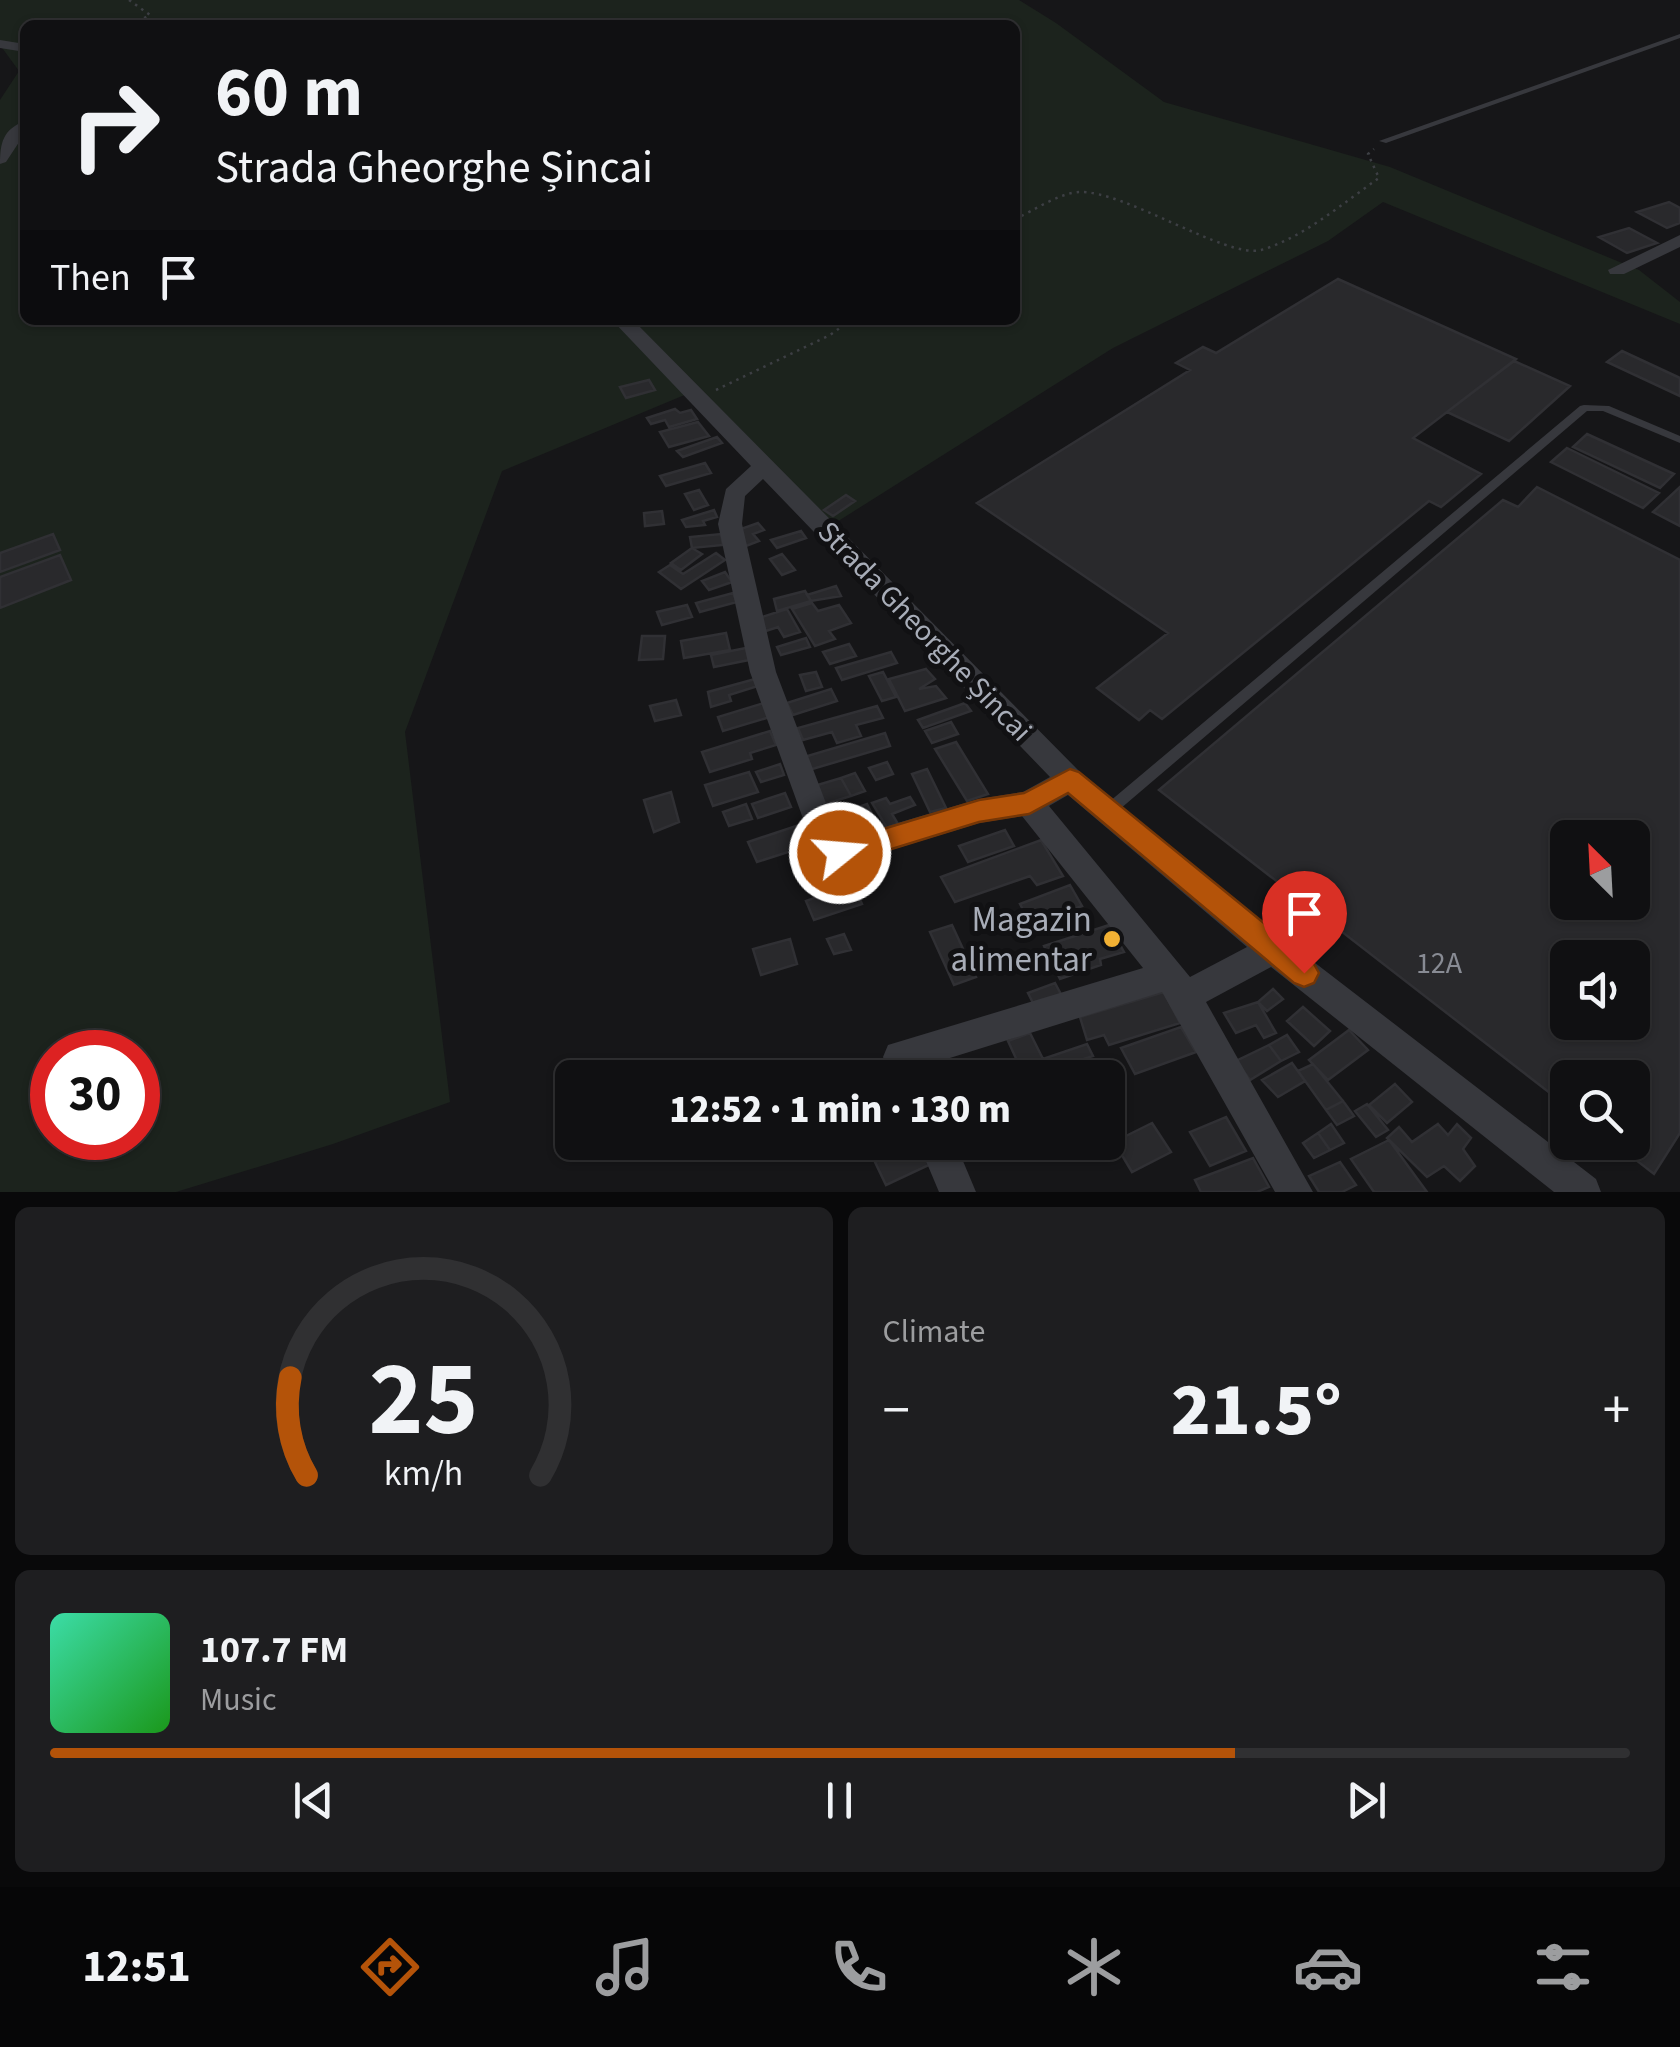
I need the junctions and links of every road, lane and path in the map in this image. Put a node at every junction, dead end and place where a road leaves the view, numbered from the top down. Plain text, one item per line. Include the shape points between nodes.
1 (129, 0) edge
2 (139, 20) edge
3 (1680, 36) edge
4 (20, 129) edge
5 (1383, 141) joint
6 (0, 159) edge
7 (1360, 192) joint
8 (1020, 216) edge
9 (1680, 240) edge
10 (1617, 270) dead end
11 (627, 325) edge
12 (844, 325) edge
13 (698, 398) junction
14 (1680, 440) edge
15 (766, 468) junction
16 (1070, 780) junction
17 (1029, 803) junction
18 (1108, 811) junction
19 (1273, 949) junction
20 (1178, 986) junction
21 (901, 1060) edge
22 (944, 1160) edge
23 (958, 1192) edge
24 (1295, 1192) edge
25 (1583, 1192) edge

1 - 2 path via 150,12
3 - 5 lane
4 - 6 street
5 - 7 path via 1368,154 1378,178
7 - 8 path via 1258,250 1074,192
9 - 10 street
11 - 13 street, Strada Gheorghe Șincai
12 - 13 path
13 - 15 street, Strada Gheorghe Șincai
14 - 18 lane via 1605,408 1584,408
15 - 16 street, Strada Gheorghe Șincai
15 - 17 street via 736,488 730,524 764,672 829,852
16 - 17 street
16 - 18 street, Strada Gheorghe Șincai
17 - 20 street
18 - 19 street, Strada Gheorghe Șincai
19 - 20 street
19 - 25 street, Strada Gheorghe Șincai
20 - 21 street
20 - 24 street
22 - 23 street

